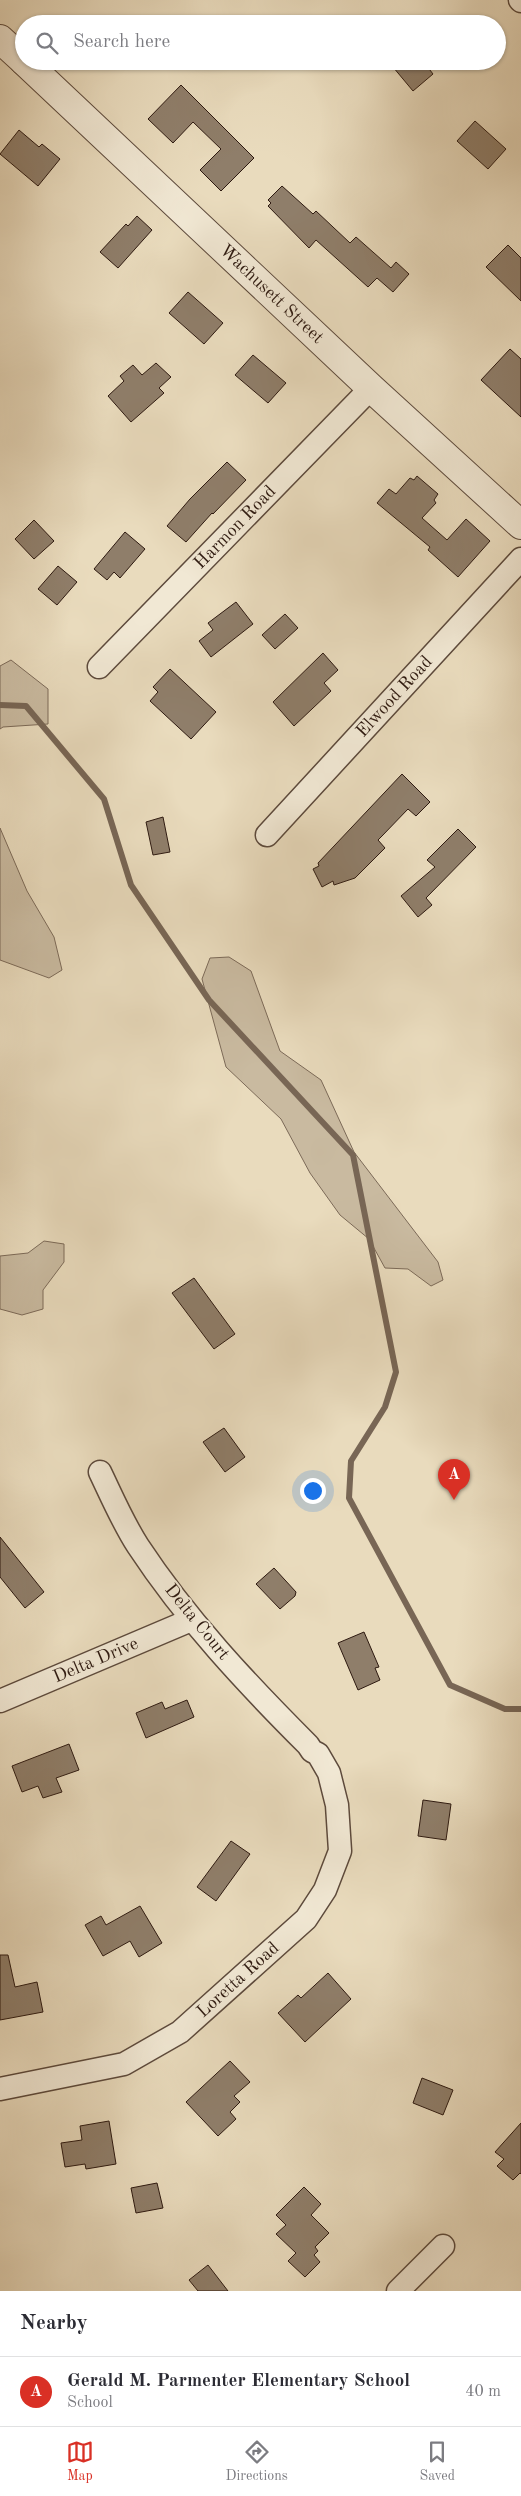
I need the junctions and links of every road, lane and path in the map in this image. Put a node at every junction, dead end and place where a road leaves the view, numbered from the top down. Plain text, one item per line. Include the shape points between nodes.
1 (0, 39) edge
2 (15, 53) edge
3 (34, 70) edge
4 (371, 388) junction
5 (521, 525) edge
6 (521, 559) edge
7 (99, 667) dead end
8 (267, 835) dead end
9 (100, 1472) dead end
10 (191, 1620) junction
11 (0, 1701) edge
12 (318, 1754) joint
13 (0, 2089) edge
14 (442, 2246) dead end
15 (398, 2291) edge

1 - 2 street, Wachusett Street
3 - 4 street, Wachusett Street
4 - 5 street, Wachusett Street
4 - 7 street, Harmon Road
6 - 8 street, Elwood Road
9 - 10 street, Delta Court via 138,1546
10 - 11 street, Delta Drive
10 - 12 street, Delta Court via 255,1692
12 - 13 street, Loretta Road via 329,1774 337,1805 340,1851 325,1890 306,1919 180,2032 124,2064
14 - 15 street

